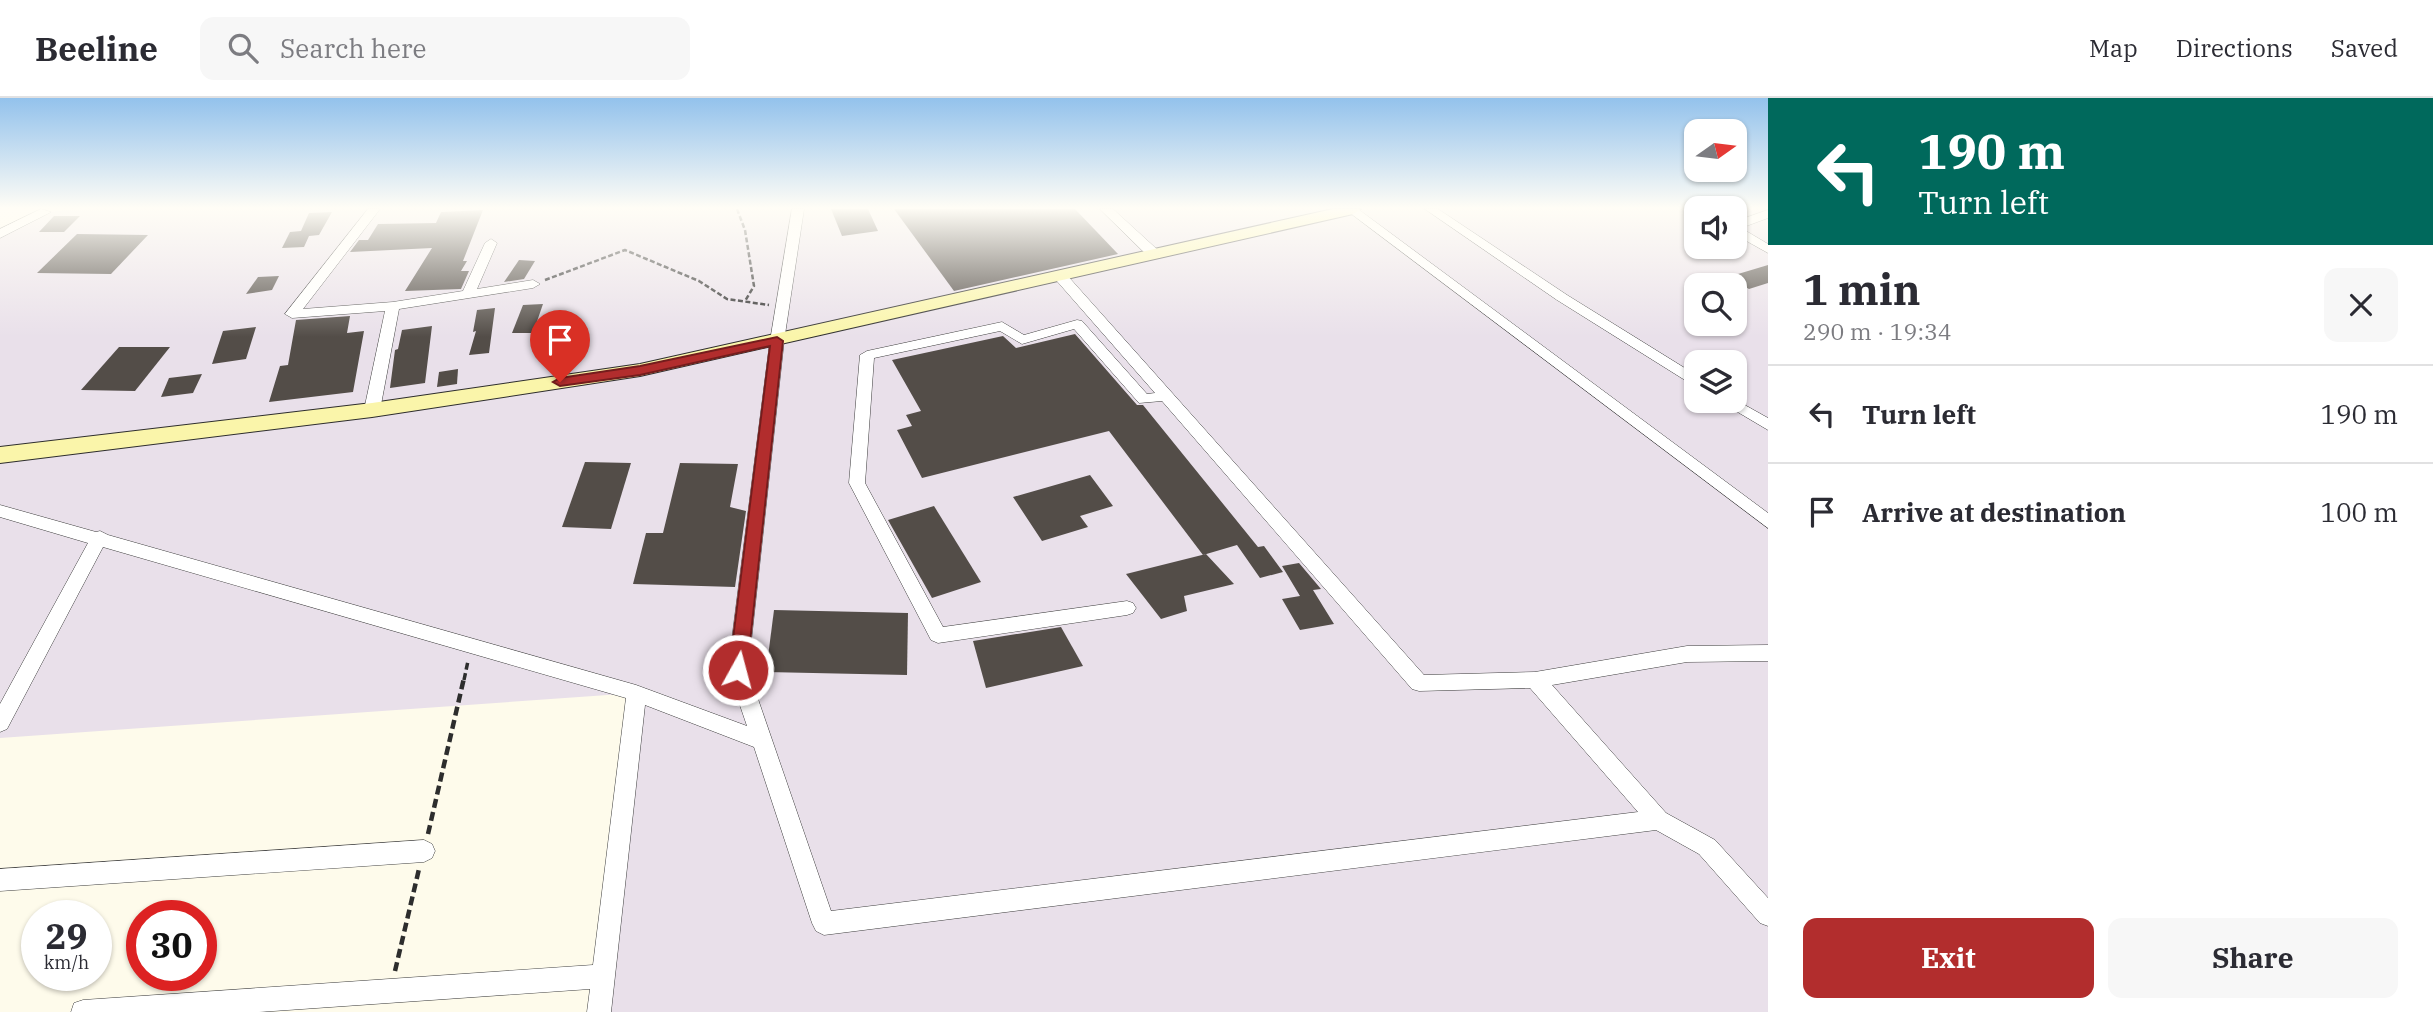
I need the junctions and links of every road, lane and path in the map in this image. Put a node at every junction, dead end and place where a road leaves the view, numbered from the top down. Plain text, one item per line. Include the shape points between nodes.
1 (341, 252) edge
2 (487, 252) edge
3 (621, 252) edge
4 (629, 252) edge
5 (748, 252) edge
6 (791, 252) edge
7 (1151, 252) edge
8 (1169, 252) edge
9 (1409, 252) edge
10 (1493, 252) edge
11 (1155, 255) junction
12 (1061, 278) junction
13 (533, 284) joint
14 (468, 294) junction
15 (745, 301) junction
16 (393, 306) junction
17 (782, 307) junction
18 (777, 341) junction
19 (1684, 375) edge
20 (1164, 396) junction
21 (372, 410) junction
22 (1747, 413) edge
23 (1768, 425) edge
24 (0, 455) edge
25 (0, 511) edge
26 (1768, 522) edge
27 (100, 537) junction
28 (1128, 608) dead end
29 (471, 649) dead end
30 (1768, 653) edge
31 (1535, 680) junction
32 (636, 693) junction
33 (0, 723) edge
34 (762, 741) junction
35 (1658, 820) junction
36 (424, 851) junction
37 (0, 880) edge
38 (1768, 915) edge
39 (603, 975) junction
40 (390, 990) junction
41 (83, 1012) edge
42 (599, 1012) edge

1 - 16 street via 292,314
2 - 14 street
3 - 13 path
4 - 15 path via 699,281 727,299
5 - 15 path via 754,286
6 - 17 street
7 - 11 street
8 - 11 main road
9 - 26 street
10 - 19 street
11 - 12 main road
12 - 18 main road
12 - 20 street
13 - 14 street
14 - 16 street
15 - 17 path
16 - 21 street
17 - 18 street
18 - 21 main road via 640,370
18 - 34 street via 738,670
20 - 28 street via 1144,400 1077,324 1022,340 1002,326 867,355 857,483 938,635
20 - 31 street via 1419,683
21 - 24 main road
22 - 23 street
25 - 27 street
27 - 32 street
27 - 33 street
29 - 36 path
30 - 31 street via 1687,654
31 - 35 street
32 - 34 street
32 - 39 street
34 - 35 street via 824,923
35 - 38 street via 1707,847
36 - 37 street
36 - 40 path
39 - 40 street
39 - 42 street
40 - 41 street

